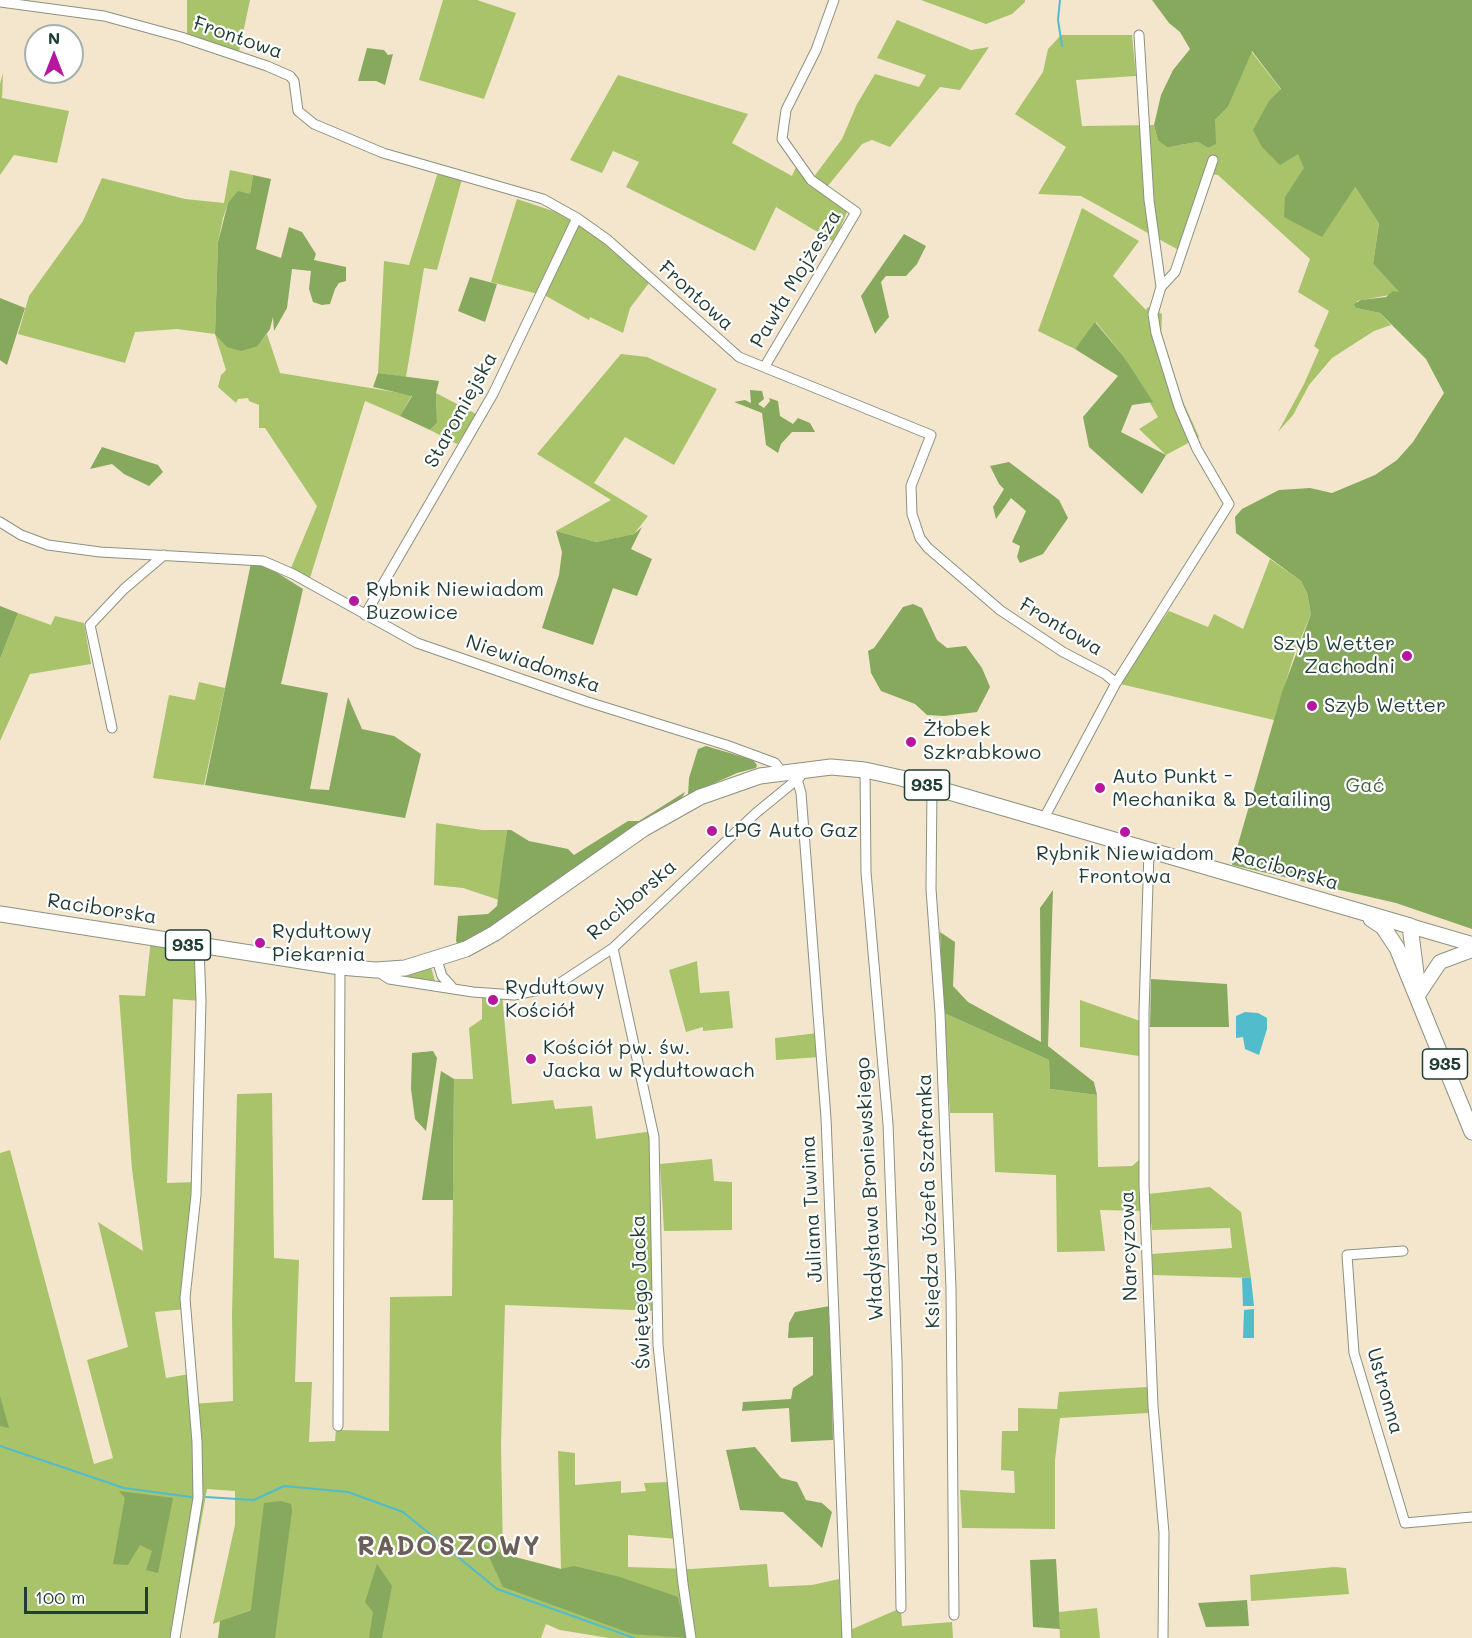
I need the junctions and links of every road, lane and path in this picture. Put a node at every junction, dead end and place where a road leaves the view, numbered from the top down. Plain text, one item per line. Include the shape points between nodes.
1 (834, 0) edge
2 (0, 2) edge
3 (1139, 35) dead end
4 (1213, 160) dead end
5 (577, 218) junction
6 (1161, 287) junction
7 (765, 366) junction
8 (0, 522) edge
9 (165, 555) junction
10 (365, 615) junction
11 (1116, 683) junction
12 (112, 728) dead end
13 (865, 770) junction
14 (782, 771) junction
15 (802, 774) junction
16 (932, 787) junction
17 (1045, 815) junction
18 (1149, 851) junction
19 (0, 914) edge
20 (1364, 914) junction
21 (1410, 926) junction
22 (1472, 944) edge
23 (199, 946) junction
24 (613, 948) junction
25 (1397, 948) junction
26 (1472, 950) edge
27 (437, 960) junction
28 (340, 967) junction
29 (376, 970) junction
30 (454, 988) junction
31 (1418, 995) junction
32 (1472, 1132) edge
33 (1403, 1251) dead end
34 (338, 1426) dead end
35 (1472, 1517) edge
36 (901, 1608) dead end
37 (954, 1615) dead end
38 (175, 1638) edge
39 (692, 1638) edge
40 (847, 1638) edge
41 (1163, 1638) edge

1 - 7 street, Pawła Mojżesza via 816,50 786,110 782,139 811,180 856,212
2 - 5 street, Frontowa via 104,16 267,66 290,76 298,111 314,124 383,153 543,199
3 - 6 street via 1149,200
4 - 6 street via 1175,272
5 - 7 street, Frontowa via 608,240 739,357
5 - 10 street, Staromiejska via 493,394
6 - 11 street via 1156,297 1154,324 1169,381 1197,448 1229,504
7 - 11 street, Frontowa via 931,435 917,467 910,503 915,526 928,548 999,610
8 - 9 street, Niewiadomska via 48,545
9 - 10 street, Niewiadomska via 263,561
9 - 12 street via 124,589 90,625
10 - 14 street, Niewiadomska via 417,642 757,756 775,763
11 - 17 street
13 - 15 main road, Raciborska / 935
13 - 16 main road, Raciborska / 935
13 - 36 street, Władysława Broniewskiego via 866,872 888,1124
14 - 15 main road, Raciborska / 935
14 - 27 main road, Raciborska / 935 via 720,788 682,807 495,933
15 - 24 street, Raciborska
15 - 40 street, Juliana Tuwima via 826,1118
16 - 17 main road, Raciborska / 935
16 - 37 street, Księdza Józefa Szafranka via 932,889 951,1288
17 - 18 main road, Raciborska / 935
18 - 20 main road, Raciborska / 935
18 - 41 street, Narcyzowa via 1144,1185 1153,1407 1164,1533
19 - 23 main road, Raciborska / 935
20 - 21 main road, Raciborska / 935
20 - 25 main road, 935 via 1383,927
21 - 22 main road, Raciborska
21 - 25 main road
21 - 31 main road, 935
23 - 28 main road, Raciborska / 935
23 - 38 street via 196,1195 185,1298 198,1498
24 - 30 street, Raciborska via 554,987 514,995
24 - 39 street, Świętego Jacka via 654,1137 658,1345
25 - 31 main road, 935
26 - 31 main road via 1440,962
27 - 29 main road, Raciborska / 935
27 - 30 street via 445,982
28 - 29 main road, Raciborska / 935
28 - 34 street
29 - 30 street, Raciborska via 389,979
31 - 32 main road, 935
33 - 35 street, Ustronna via 1347,1255 1354,1353 1405,1523

